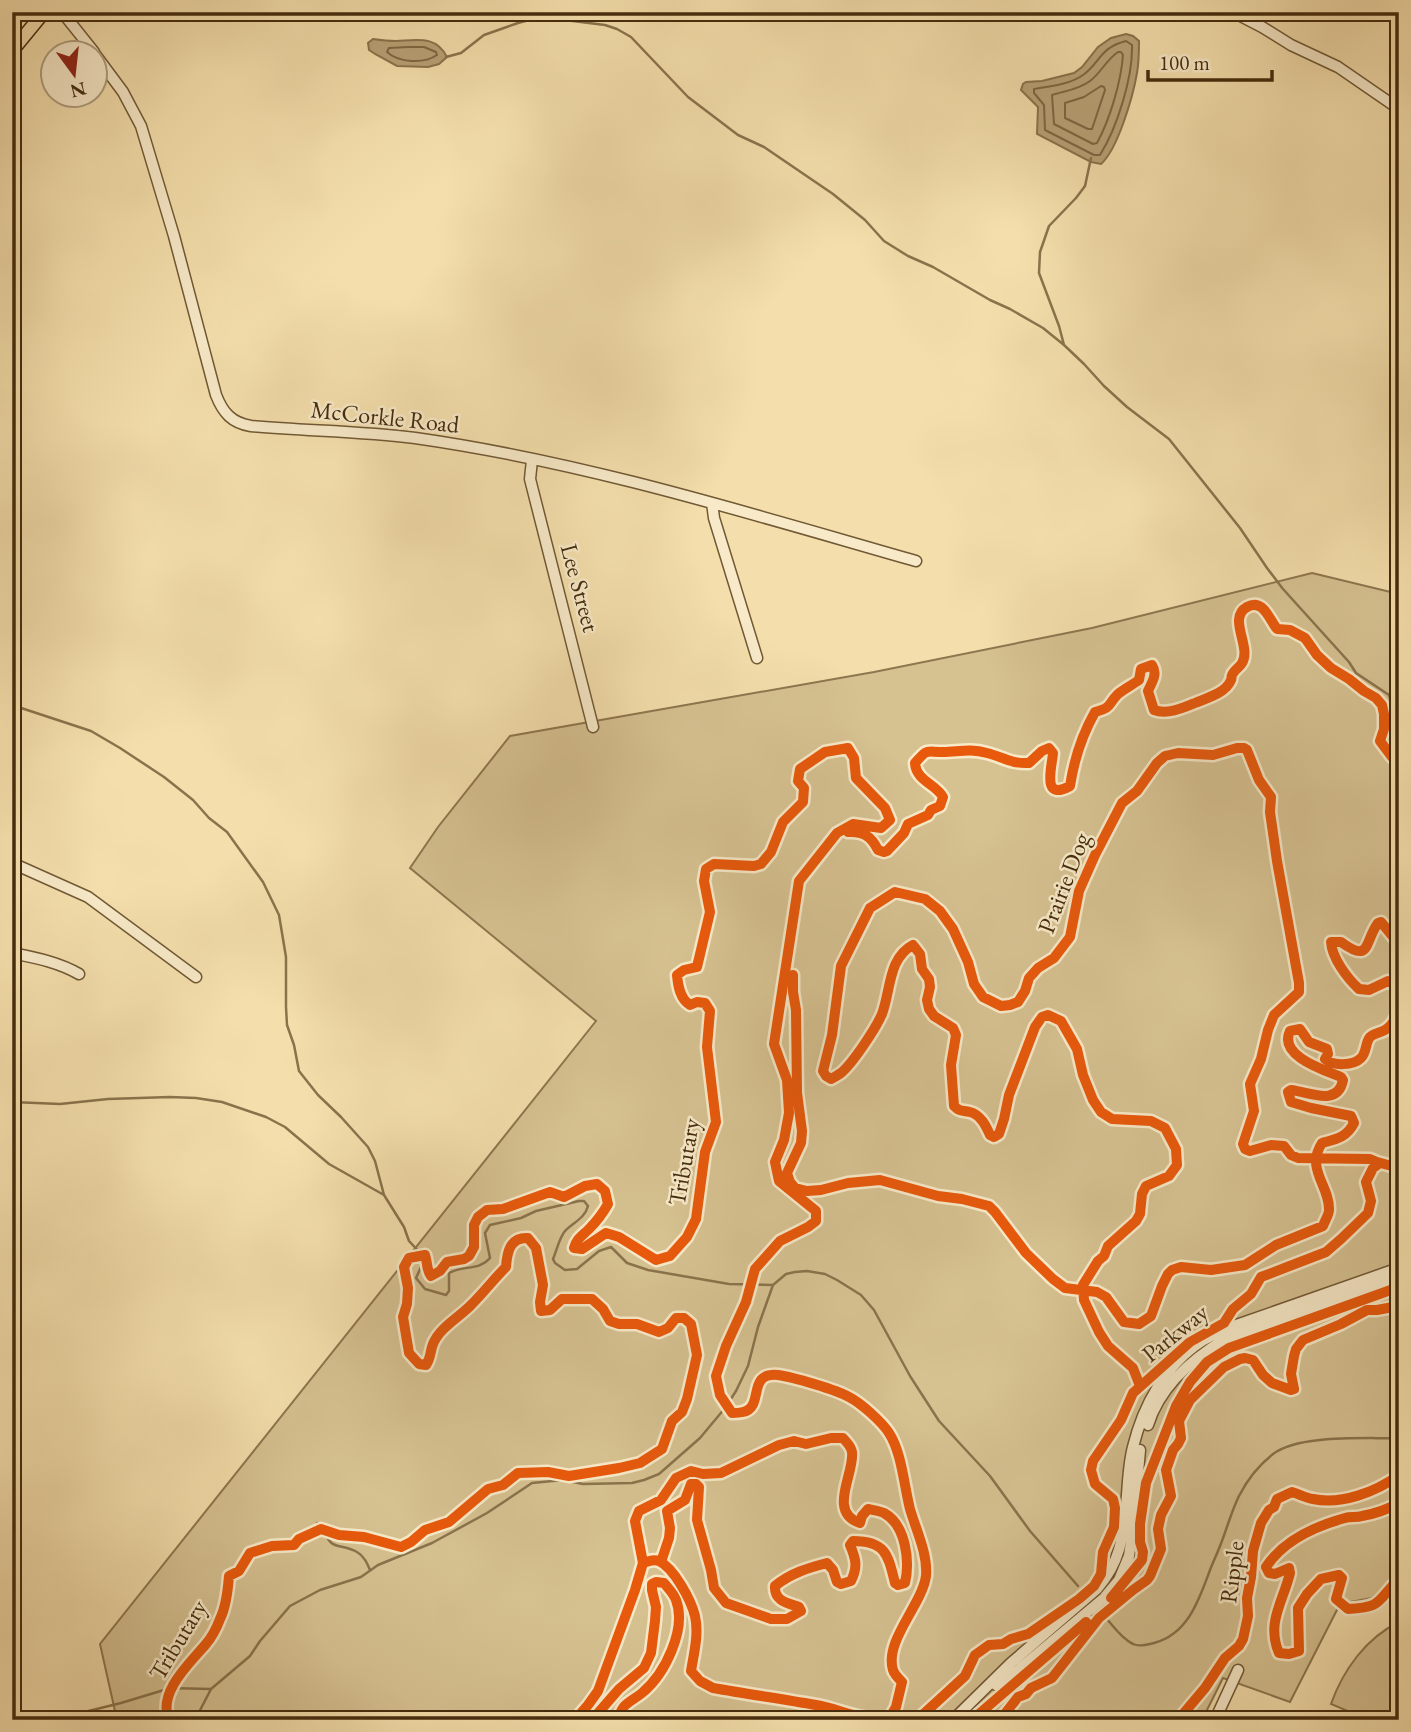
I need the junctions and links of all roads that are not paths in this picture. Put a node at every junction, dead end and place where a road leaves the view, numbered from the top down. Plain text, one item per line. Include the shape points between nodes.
1 (44, 12) edge
2 (62, 12) edge
3 (1233, 12) edge
4 (82, 38) edge
5 (12, 51) edge
6 (108, 72) edge
7 (1399, 109) edge
8 (532, 460) junction
9 (712, 503) junction
10 (916, 561) dead end
11 (757, 658) dead end
12 (593, 727) dead end
13 (12, 863) edge
14 (12, 953) edge
15 (79, 974) dead end
16 (196, 977) dead end
17 (1399, 1268) edge
18 (1399, 1278) edge
19 (1238, 1670) dead end
20 (979, 1696) junction
21 (953, 1720) edge
22 (1215, 1720) edge

1 - 5 main road
2 - 4 street, McCorkle Road
3 - 7 street via 1338,67
6 - 8 street, McCorkle Road via 141,126 216,395 229,417 251,426 369,432
8 - 9 street, McCorkle Road
8 - 12 street, Lee Street via 530,479
9 - 10 street, McCorkle Road
9 - 11 street
13 - 16 street via 88,897
14 - 15 street via 64,965
17 - 20 street via 1225,1329 1179,1360 1155,1391 1133,1447 1124,1529 1108,1576
18 - 20 street via 1227,1339 1183,1371 1150,1415 1139,1452 1129,1556 1119,1580 1017,1671
19 - 22 street
20 - 21 street

